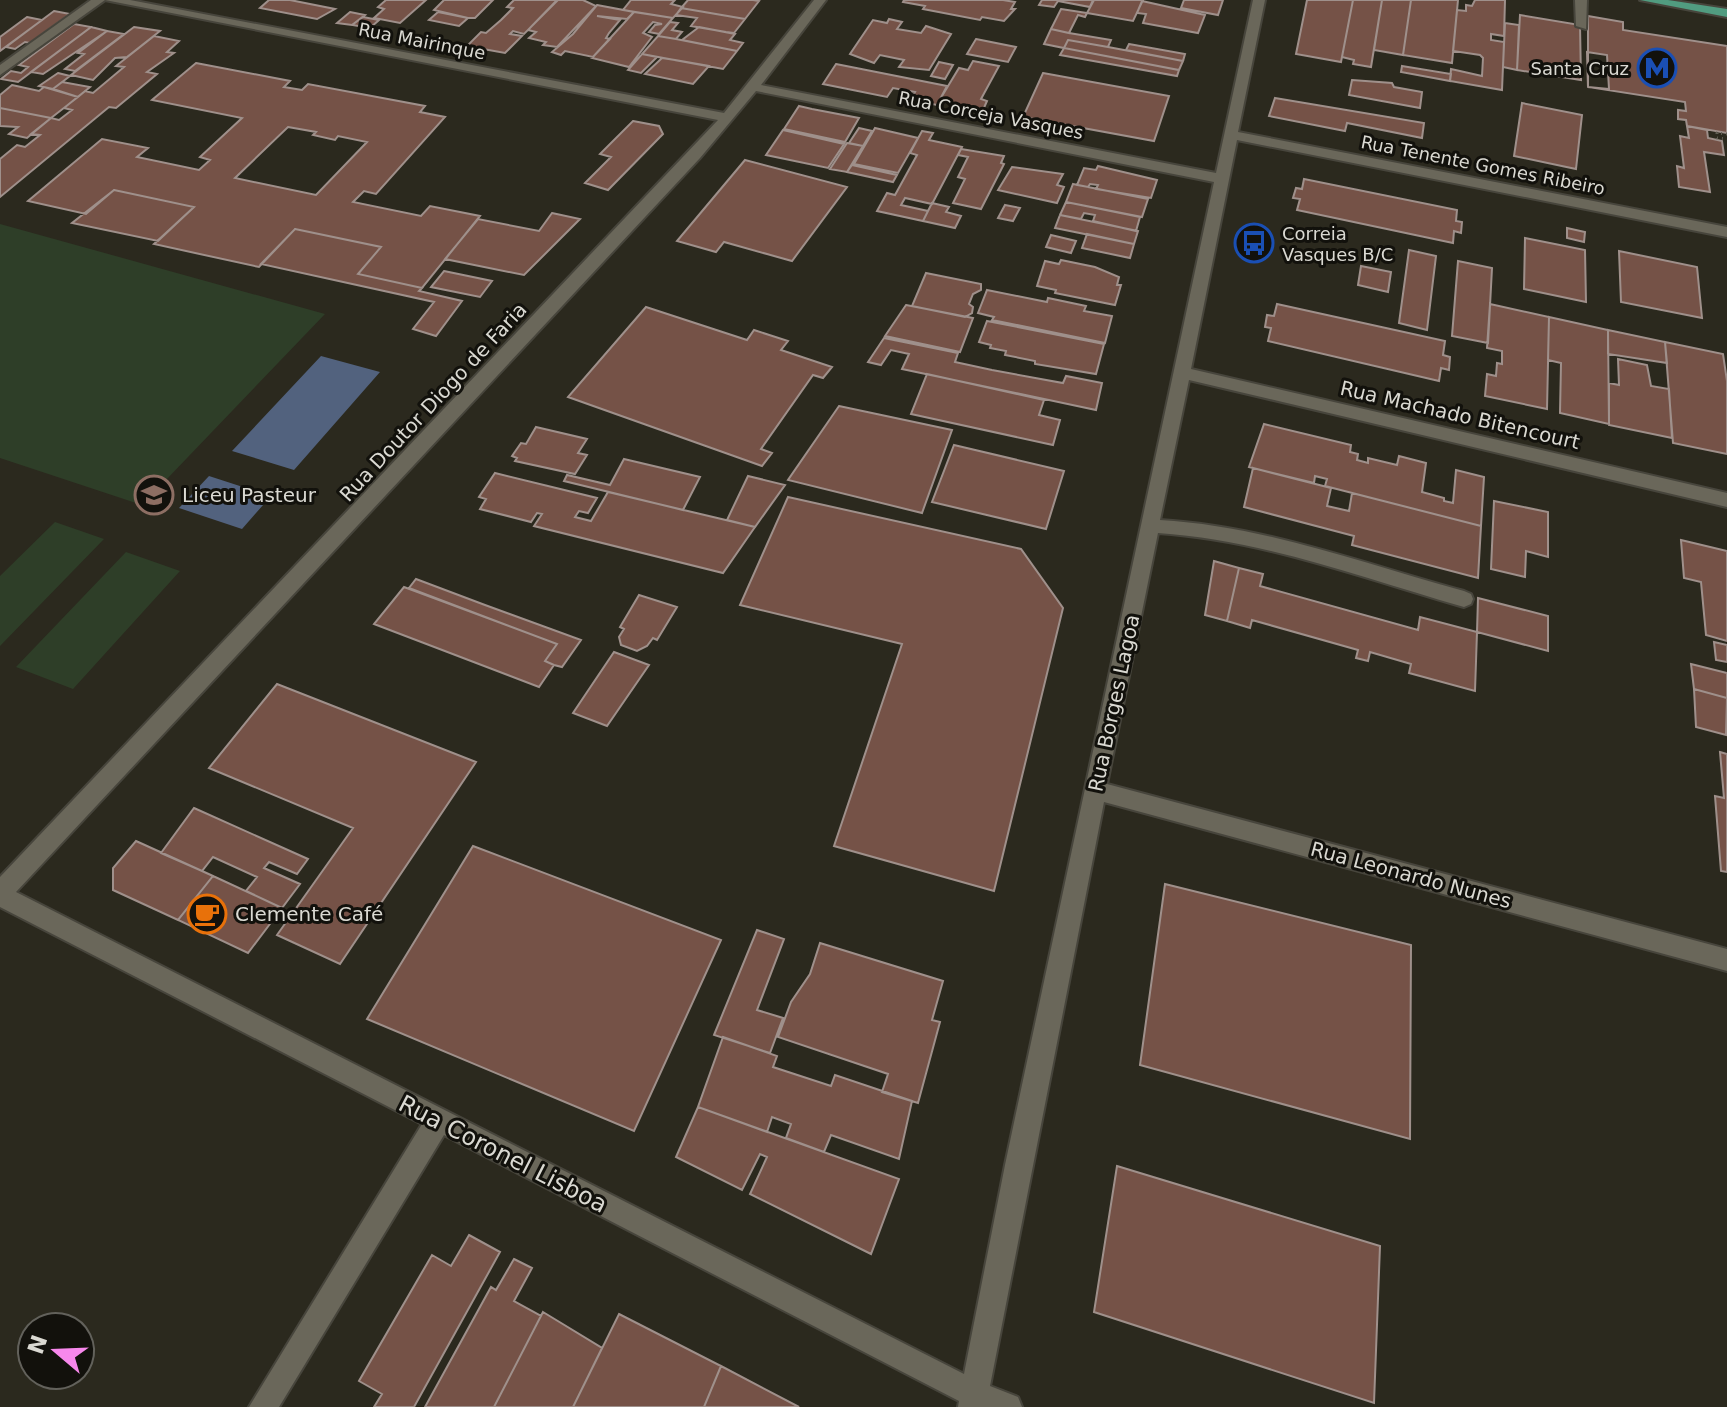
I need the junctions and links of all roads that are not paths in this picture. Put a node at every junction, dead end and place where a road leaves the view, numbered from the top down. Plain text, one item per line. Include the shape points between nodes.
1 (99, 0) edge
2 (111, 0) edge
3 (820, 0) edge
4 (1259, 0) edge
5 (1581, 0) edge
6 (1646, 0) edge
7 (204, 2) edge
8 (1727, 13) edge
9 (188, 14) junction
10 (1582, 26) dead end
11 (0, 71) edge
12 (753, 87) junction
13 (727, 118) junction
14 (1232, 135) junction
15 (1223, 179) junction
16 (1727, 232) edge
17 (1182, 373) junction
18 (1727, 500) edge
19 (1150, 526) junction
20 (1464, 599) dead end
21 (1096, 790) junction
22 (0, 894) edge
23 (1727, 960) edge
24 (438, 1121) junction
25 (974, 1400) edge
26 (263, 1407) edge
27 (1008, 1407) edge

1 - 11 street
2 - 9 street, Rua Mairinque
3 - 12 street, Rua Doutor Diogo de Faria
4 - 14 street, Rua Borges Lagoa
5 - 10 street
6 - 8 main road
7 - 9 street
9 - 13 street, Rua Mairinque
12 - 13 street, Rua Doutor Diogo de Faria
12 - 15 street, Rua Corceja Vasques
13 - 22 street, Rua Doutor Diogo de Faria
14 - 15 street, Rua Borges Lagoa
14 - 16 street, Rua Tenente Gomes Ribeiro
15 - 17 street, Rua Borges Lagoa
17 - 18 street, Rua Machado Bitencourt
17 - 19 street, Rua Borges Lagoa
19 - 20 street via 1182,526 1318,556
19 - 21 street, Rua Borges Lagoa
21 - 23 street, Rua Leonardo Nunes
21 - 25 street, Rua Borges Lagoa
22 - 24 street, Rua Coronel Lisboa
24 - 25 street, Rua Coronel Lisboa
24 - 26 street
25 - 27 street, Rua Coronel Lisboa

